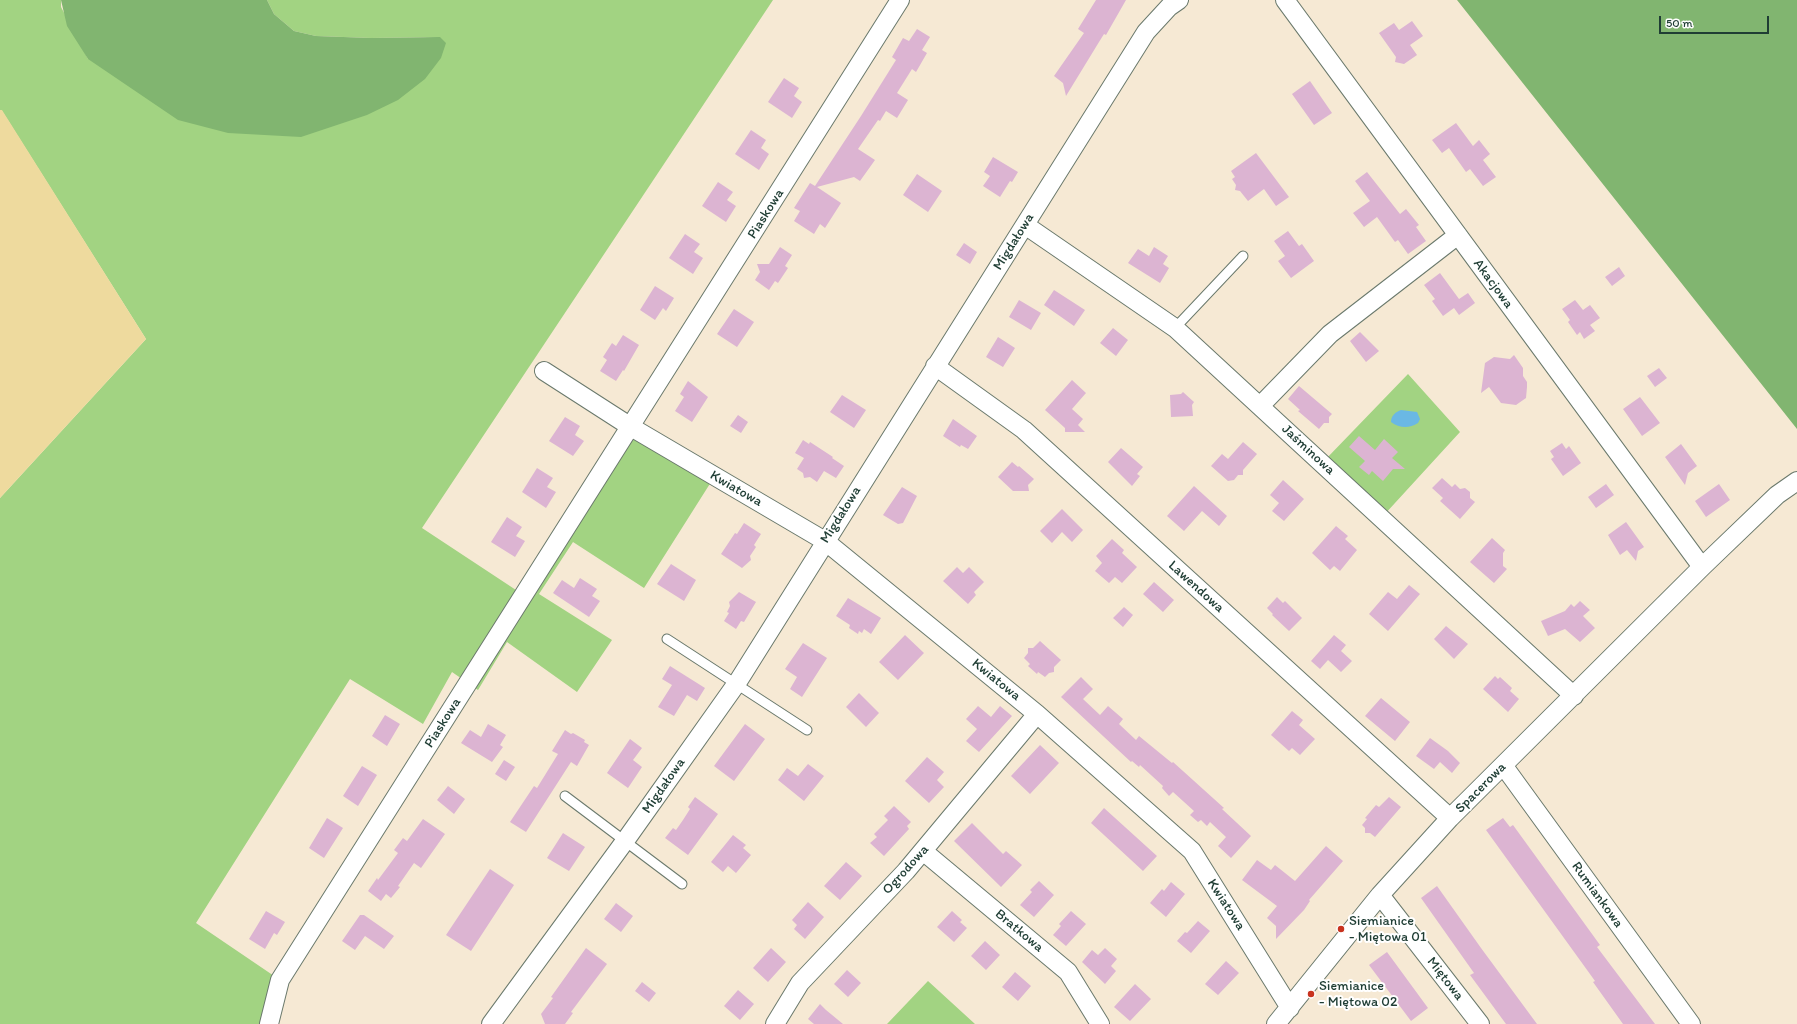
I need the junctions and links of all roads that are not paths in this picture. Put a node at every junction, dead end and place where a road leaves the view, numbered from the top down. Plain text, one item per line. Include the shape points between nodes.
1 (900, 0) edge
2 (1179, 0) edge
3 (1285, 0) edge
4 (1025, 225) junction
5 (1458, 235) junction
6 (1242, 256) dead end
7 (1175, 328) junction
8 (935, 366) junction
9 (544, 371) dead end
10 (1260, 406) junction
11 (631, 427) junction
12 (1797, 481) edge
13 (825, 541) junction
14 (1702, 567) junction
15 (667, 639) dead end
16 (736, 684) junction
17 (1574, 696) junction
18 (1037, 714) junction
19 (807, 730) dead end
20 (1503, 765) junction
21 (565, 796) dead end
22 (1450, 818) junction
23 (625, 841) junction
24 (923, 851) junction
25 (682, 884) dead end
26 (1380, 896) junction
27 (1290, 1008) junction
28 (269, 1024) edge
29 (491, 1024) edge
30 (775, 1024) edge
31 (1100, 1024) edge
32 (1276, 1024) edge
33 (1480, 1024) edge
34 (1691, 1024) edge

1 - 11 street, Piaskowa
2 - 4 street, Migdałowa via 1146,32
3 - 5 street, Akacjowa
4 - 7 street, Jaśminowa
4 - 8 street, Migdałowa
5 - 10 street via 1330,334
5 - 14 street, Akacjowa
6 - 7 lane
7 - 10 street, Jaśminowa
8 - 13 street, Migdałowa
8 - 22 street, Lawendowa via 1024,430
9 - 11 street
10 - 17 street, Jaśminowa
11 - 13 street, Kwiatowa
11 - 28 street, Piaskowa via 280,980
12 - 14 street, Spacerowa via 1777,495
13 - 16 street, Migdałowa
13 - 18 street, Kwiatowa
14 - 17 street, Spacerowa
15 - 16 lane
16 - 19 lane
16 - 23 street, Migdałowa
17 - 20 street, Spacerowa
18 - 24 street, Ogrodowa
18 - 27 street, Kwiatowa via 1192,851
20 - 22 street, Spacerowa
20 - 34 street, Rumiankowa
21 - 23 lane
22 - 26 street, Spacerowa
23 - 25 lane
23 - 29 street, Migdałowa
24 - 30 street, Ogrodowa via 800,983
24 - 31 street, Bratkowa via 1068,972
26 - 27 street, Spacerowa
26 - 33 street, Miętowa
27 - 32 street, Spacerowa

